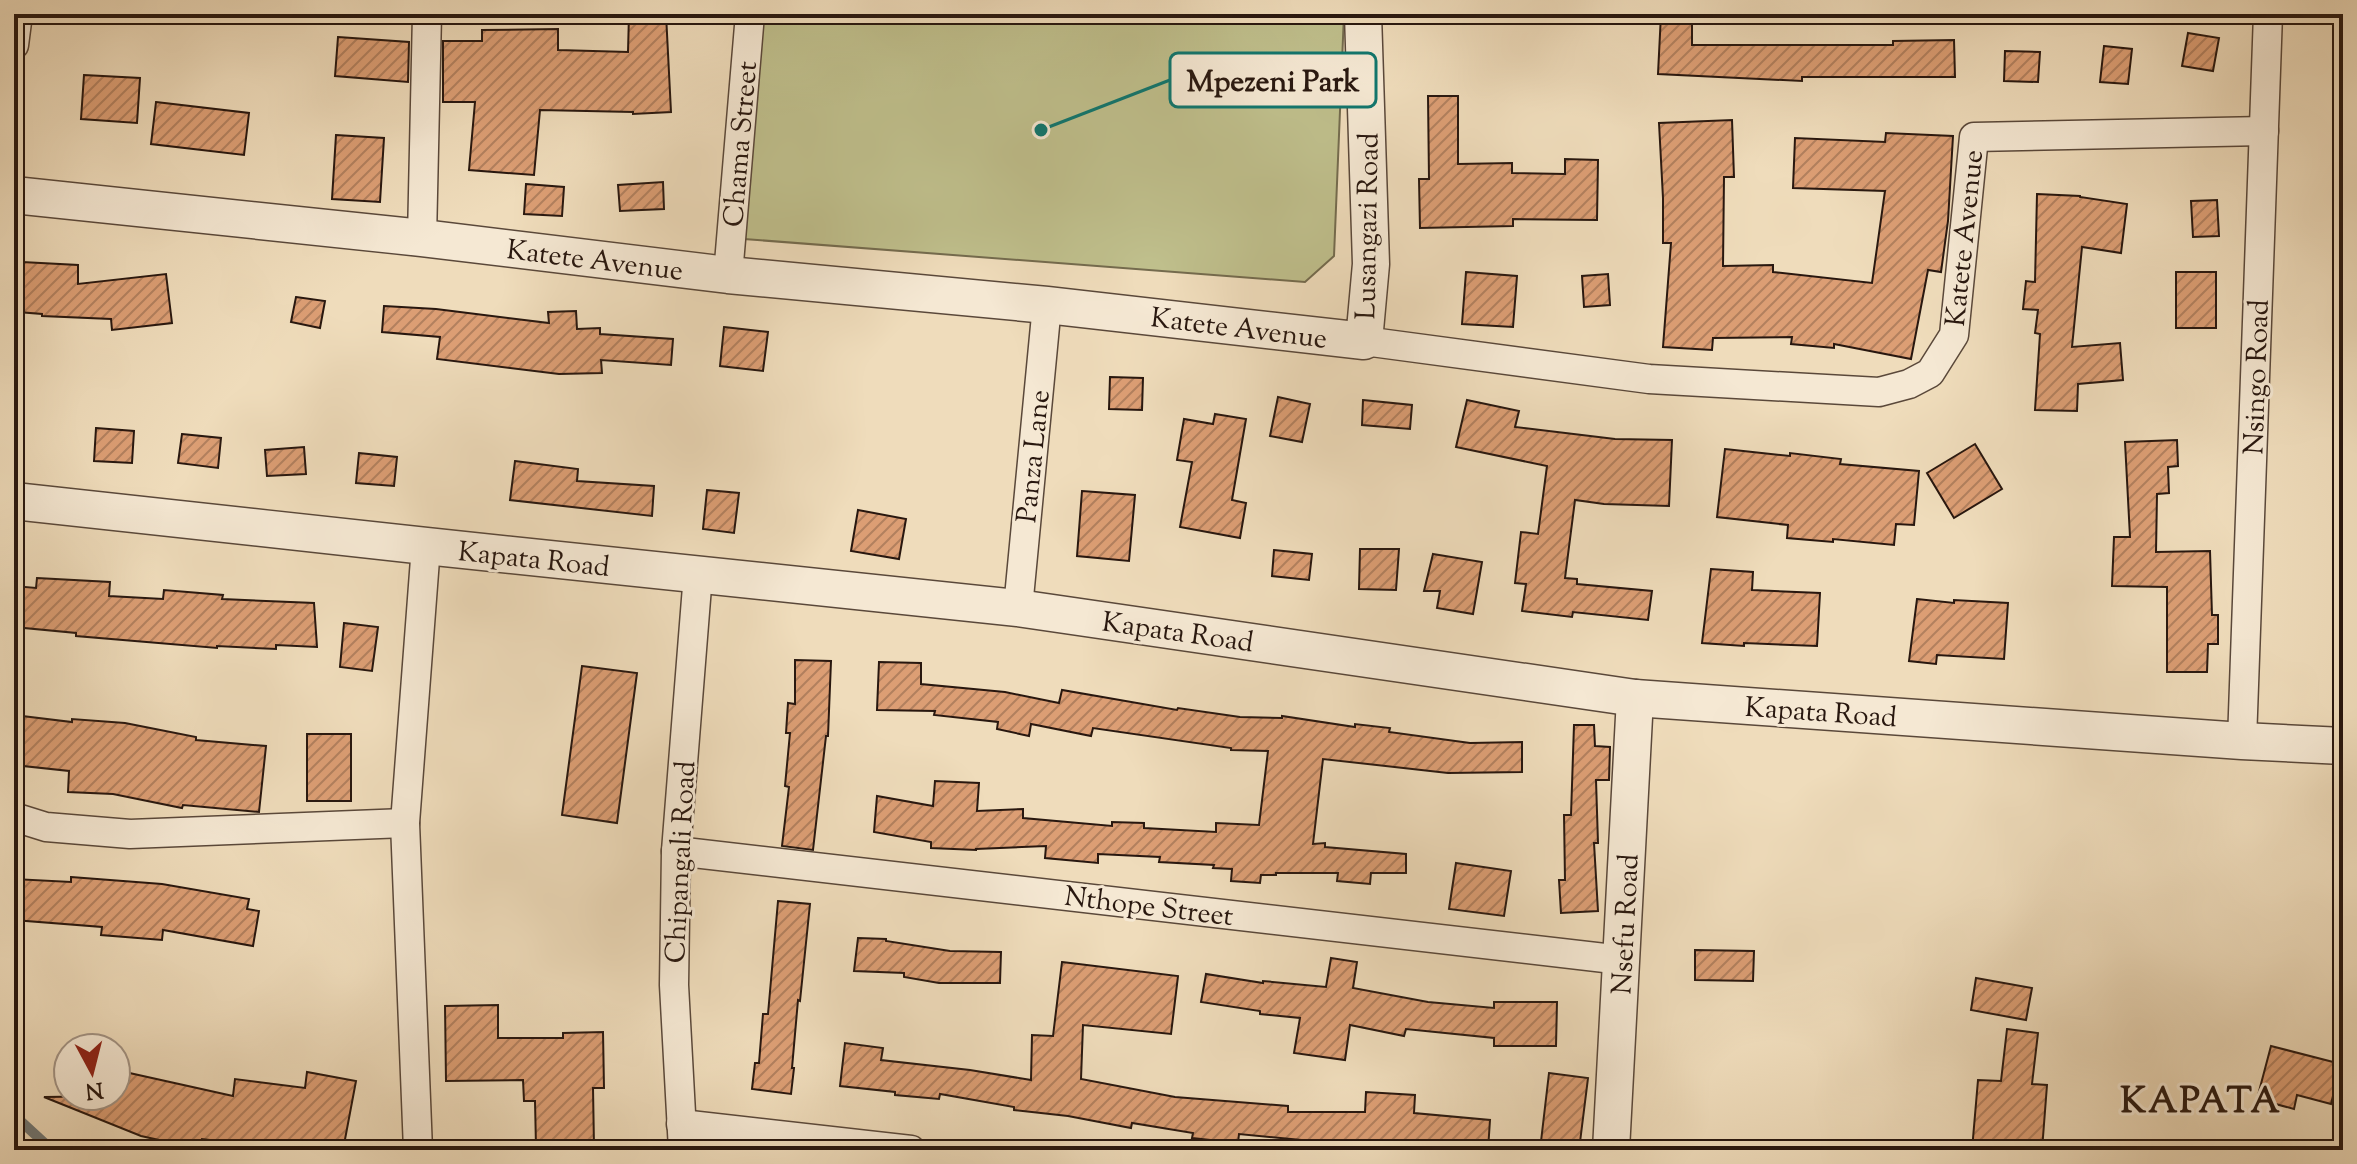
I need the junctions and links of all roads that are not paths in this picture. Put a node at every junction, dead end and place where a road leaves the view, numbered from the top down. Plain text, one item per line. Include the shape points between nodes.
1 (18, 14) edge
2 (427, 14) edge
3 (750, 14) edge
4 (1363, 14) edge
5 (2268, 14) edge
6 (14, 45) edge
7 (2264, 131) junction
8 (14, 195) edge
9 (422, 238) junction
10 (728, 275) junction
11 (1047, 305) junction
12 (1364, 341) junction
13 (14, 501) edge
14 (426, 546) junction
15 (698, 574) junction
16 (1018, 608) junction
17 (1635, 698) junction
18 (2242, 741) junction
19 (2343, 746) edge
20 (14, 817) edge
21 (405, 823) junction
22 (676, 851) junction
23 (1622, 960) junction
24 (682, 1137) edge
25 (418, 1150) edge
26 (911, 1150) edge
27 (1611, 1150) edge

1 - 6 street
2 - 9 street
3 - 10 street, Chama Street
4 - 12 street, Lusangazi Road via 1371,264
5 - 7 street, Nsingo Road
7 - 12 street, Katete Avenue via 1974,137 1954,335 1930,373 1879,392 1649,379
7 - 18 street, Nsingo Road
8 - 9 street, Katete Avenue
9 - 10 street, Katete Avenue
10 - 11 street, Katete Avenue
11 - 12 street, Katete Avenue
11 - 16 street, Panza Lane
13 - 14 street, Kapata Road
14 - 15 street, Kapata Road
14 - 21 street
15 - 16 street, Kapata Road
15 - 22 street, Chipangali Road
16 - 17 street, Kapata Road
17 - 18 street, Kapata Road
17 - 23 street, Nsefu Road
18 - 19 street, Kapata Road
20 - 21 street via 46,827 130,834
21 - 25 street
22 - 23 street, Nthope Street
22 - 24 street, Chipangali Road via 674,985
23 - 27 street, Nsefu Road
24 - 26 street

